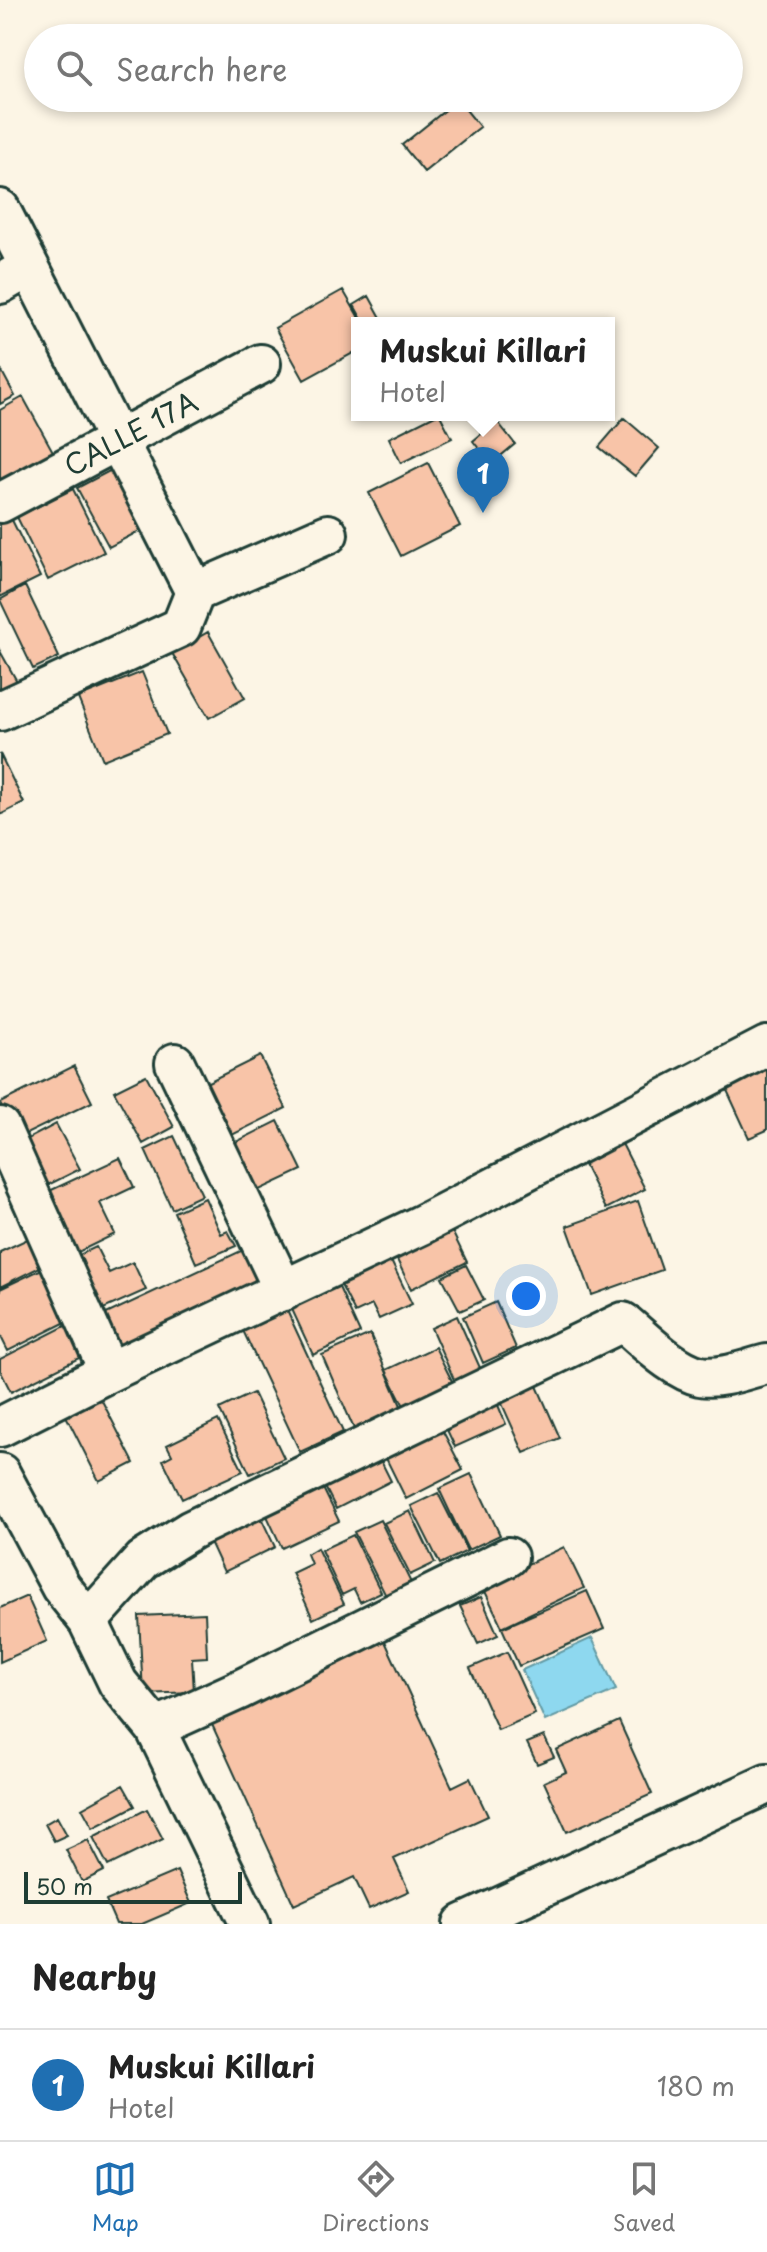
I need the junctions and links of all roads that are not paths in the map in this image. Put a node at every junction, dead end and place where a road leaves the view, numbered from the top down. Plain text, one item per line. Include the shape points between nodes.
1 (0, 209) edge
2 (15, 275) edge
3 (261, 364) dead end
4 (118, 441) junction
5 (0, 503) edge
6 (328, 534) dead end
7 (195, 592) junction
8 (0, 711) edge
9 (767, 1046) edge
10 (175, 1063) dead end
11 (0, 1127) edge
12 (284, 1291) junction
13 (767, 1364) edge
14 (109, 1372) junction
15 (0, 1427) edge
16 (0, 1473) edge
17 (508, 1557) dead end
18 (88, 1621) junction
19 (155, 1728) junction
20 (767, 1784) edge
21 (250, 1924) edge
22 (463, 1924) edge

1 - 2 street
2 - 4 street
3 - 4 street, CALLE 17A
4 - 5 street, CALLE 17A
4 - 7 street
6 - 7 street
7 - 8 street via 181,627
9 - 12 street
10 - 12 street
11 - 14 street
12 - 14 street
13 - 18 street via 700,1376 669,1361 623,1322 191,1530 143,1560
14 - 15 street
16 - 18 street via 61,1587
17 - 19 street
18 - 19 street via 118,1683
19 - 21 street
20 - 22 street

